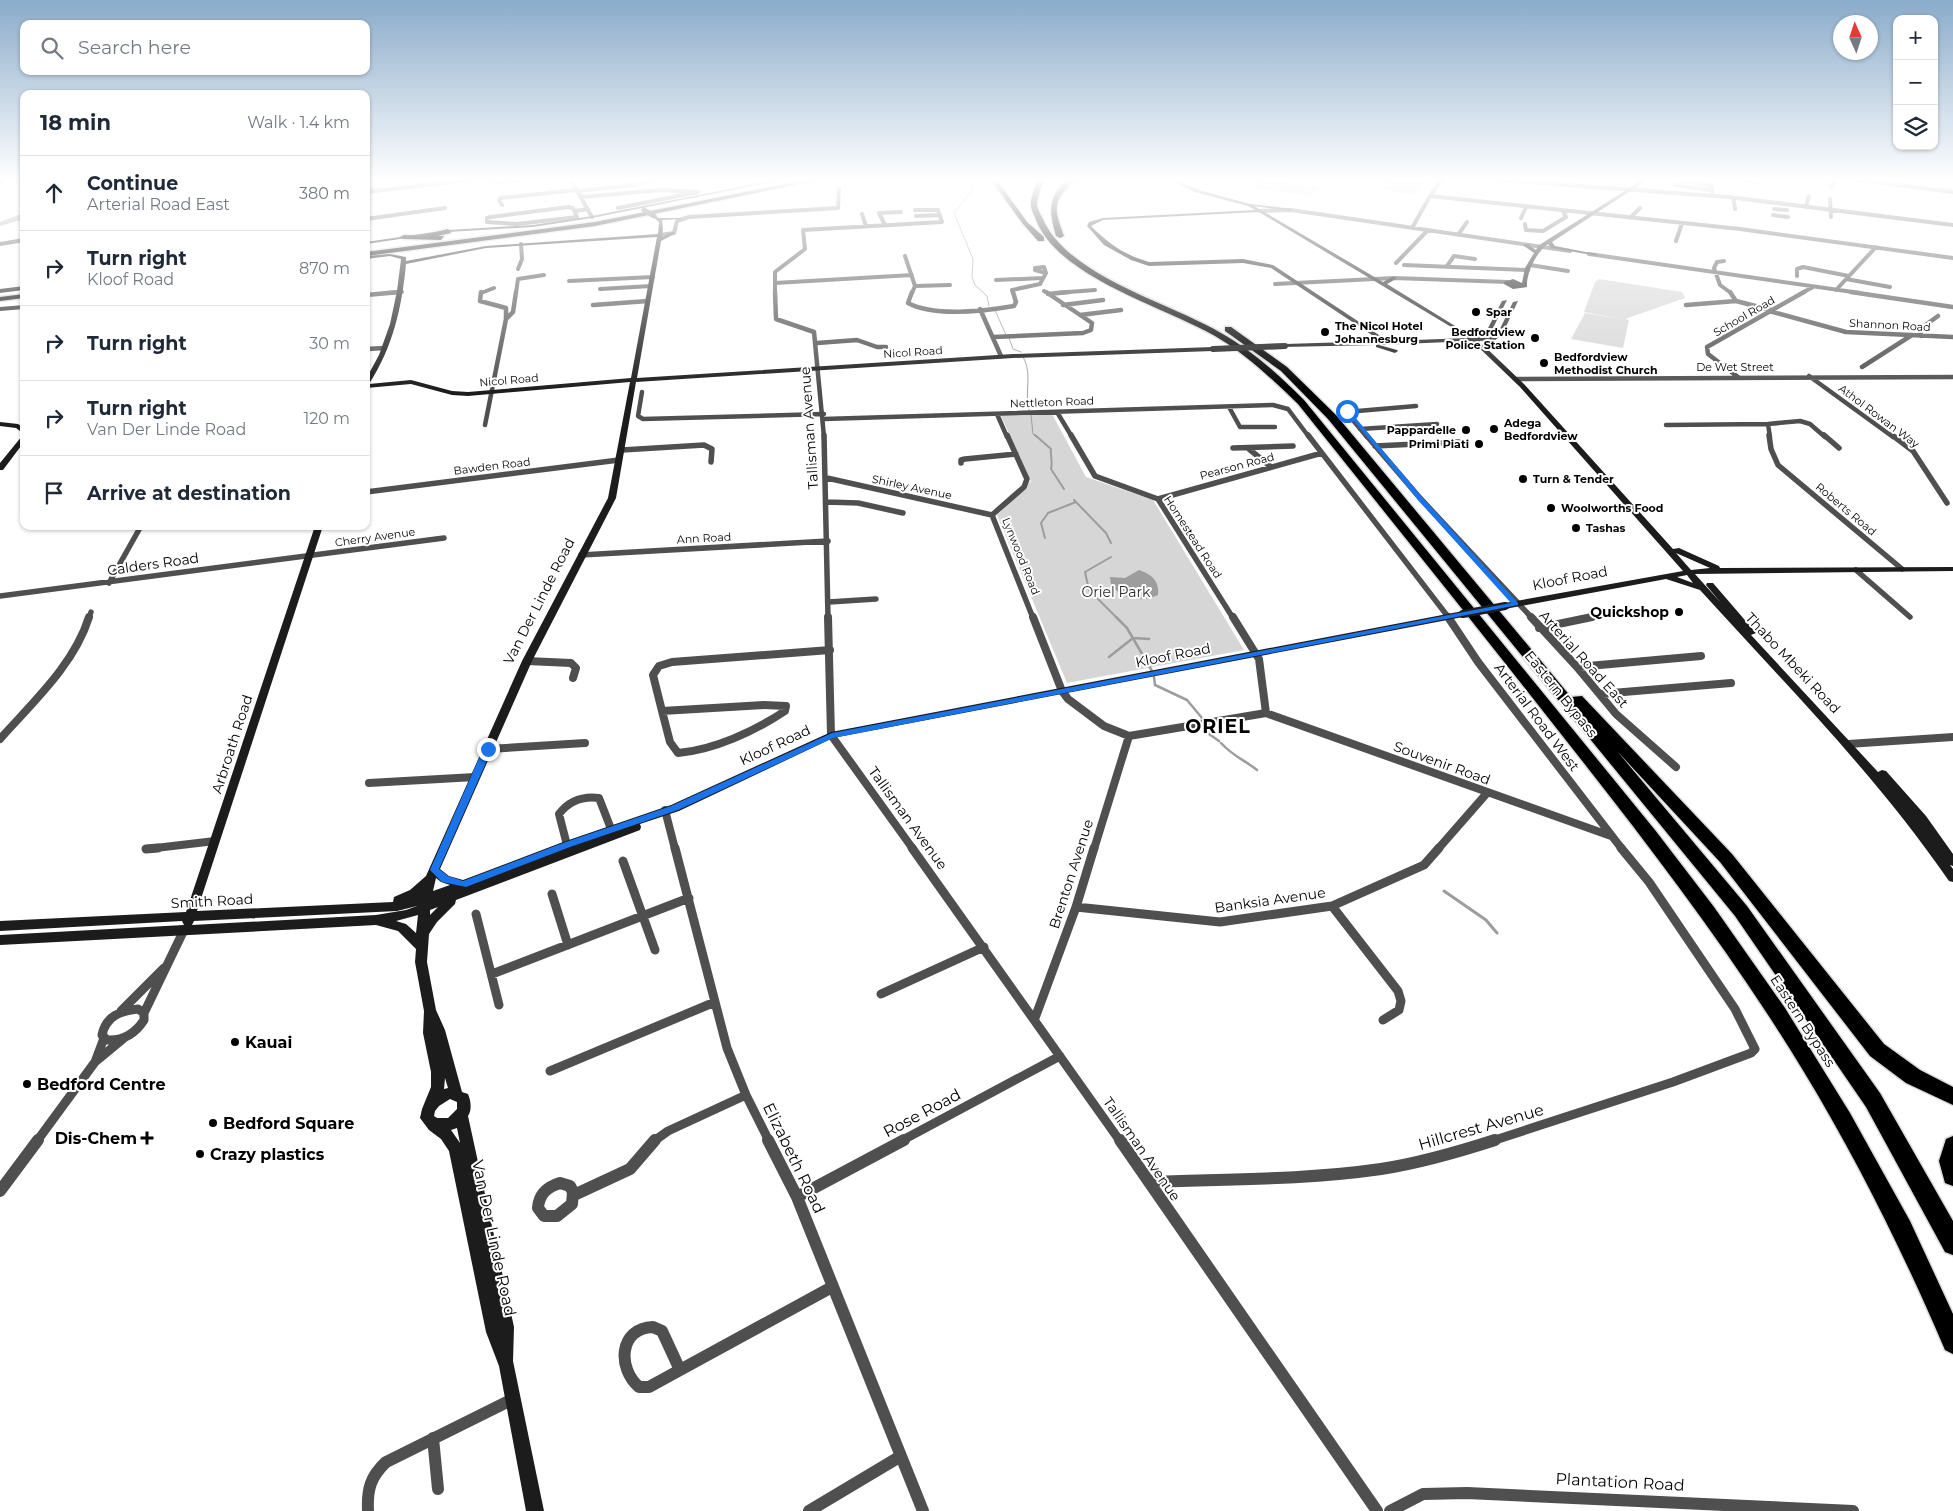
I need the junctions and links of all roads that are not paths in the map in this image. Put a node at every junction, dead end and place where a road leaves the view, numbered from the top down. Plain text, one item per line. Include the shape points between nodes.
1 (1538, 250) edge
2 (426, 251) edge
3 (428, 251) edge
4 (462, 251) edge
5 (521, 251) edge
6 (657, 251) edge
7 (803, 251) edge
8 (1059, 251) edge
9 (1062, 251) edge
10 (1080, 251) edge
11 (1117, 251) edge
12 (1326, 251) edge
13 (1406, 251) edge
14 (1563, 251) edge
15 (1570, 251) edge
16 (1873, 251) edge
17 (1901, 251) edge
18 (1584, 253) joint
19 (390, 255) junction
20 (1596, 255) junction
21 (905, 256) dead end
22 (370, 258) edge
23 (1070, 258) junction
24 (1953, 258) edge
25 (1475, 259) dead end
26 (1217, 260) junction
27 (404, 261) junction
28 (1724, 261) dead end
29 (1396, 263) dead end
30 (1404, 265) dead end
31 (1447, 266) junction
32 (518, 269) dead end
33 (1528, 271) junction
34 (1568, 271) dead end
35 (1716, 272) junction
36 (1046, 273) dead end
37 (544, 275) dead end
38 (912, 275) junction
39 (1797, 276) dead end
40 (652, 277) junction
41 (1043, 278) junction
42 (1394, 278) junction
43 (1847, 278) junction
44 (996, 280) dead end
45 (1375, 280) junction
46 (570, 281) dead end
47 (1303, 281) junction
48 (775, 282) junction
49 (1296, 282) junction
50 (950, 284) dead end
51 (1275, 284) dead end
52 (1383, 284) junction
53 (1515, 284) junction
54 (1801, 285) junction
55 (651, 286) junction
56 (915, 286) junction
57 (1813, 287) junction
58 (1890, 287) dead end
59 (494, 288) dead end
60 (20, 289) edge
61 (600, 289) dead end
62 (1095, 290) dead end
63 (1836, 290) junction
64 (402, 292) junction
65 (1803, 292) junction
66 (20, 294) edge
67 (370, 295) edge
68 (0, 296) edge
69 (1517, 297) junction
70 (20, 299) edge
71 (1103, 300) dead end
72 (1328, 300) junction
73 (648, 301) junction
74 (1736, 301) junction
75 (593, 305) dead end
76 (1063, 305) junction
77 (1686, 305) dead end
78 (20, 307) edge
79 (1953, 307) edge
80 (0, 308) edge
81 (980, 309) junction
82 (1121, 310) dead end
83 (1770, 311) junction
84 (1080, 315) junction
85 (1938, 316) dead end
86 (506, 319) junction
87 (1456, 328) junction
88 (1490, 330) junction
89 (1501, 332) junction
90 (1912, 335) junction
91 (1377, 336) junction
92 (1922, 336) junction
93 (992, 337) junction
94 (1464, 337) junction
95 (1953, 337) edge
96 (1444, 340) junction
97 (1478, 341) junction
98 (1386, 342) junction
99 (817, 343) junction
100 (1362, 343) junction
101 (886, 347) dead end
102 (1395, 347) junction
103 (385, 348) junction
104 (370, 349) edge
105 (1141, 351) junction
106 (1001, 356) junction
107 (1163, 358) dead end
108 (1862, 367) dead end
109 (819, 368) junction
110 (1809, 376) junction
111 (1738, 377) junction
112 (1953, 377) edge
113 (370, 379) edge
114 (1520, 379) junction
115 (633, 380) junction
116 (370, 385) edge
117 (492, 392) junction
118 (642, 392) dead end
119 (1280, 406) joint
120 (1416, 406) dead end
121 (1229, 407) junction
122 (1057, 412) junction
123 (997, 414) junction
124 (824, 417) junction
125 (20, 421) edge
126 (1, 424) edge
127 (1437, 424) dead end
128 (1768, 424) junction
129 (485, 425) dead end
130 (1666, 425) dead end
131 (1274, 427) dead end
132 (20, 428) edge
133 (1360, 429) junction
134 (1570, 435) junction
135 (20, 442) edge
136 (1460, 442) dead end
137 (1293, 446) dead end
138 (1375, 446) junction
139 (1233, 448) dead end
140 (1839, 448) dead end
141 (1249, 449) junction
142 (622, 450) junction
143 (1322, 453) junction
144 (1016, 454) junction
145 (620, 460) junction
146 (711, 462) dead end
147 (961, 463) dead end
148 (1271, 467) junction
149 (0, 468) edge
150 (826, 478) junction
151 (370, 491) edge
152 (1158, 499) junction
153 (827, 502) junction
154 (1947, 503) dead end
155 (903, 513) dead end
156 (992, 515) junction
157 (140, 530) edge
158 (317, 530) edge
159 (444, 538) dead end
160 (828, 541) junction
161 (1675, 552) junction
162 (581, 555) junction
163 (309, 556) junction
164 (1953, 568) edge
165 (1902, 569) junction
166 (1856, 570) junction
167 (1693, 571) junction
168 (1725, 571) junction
169 (1663, 576) junction
170 (109, 583) junction
171 (1708, 588) junction
172 (0, 596) edge
173 (876, 599) dead end
174 (829, 602) junction
175 (1516, 604) junction
176 (91, 612) dead end
177 (1598, 616) dead end
178 (1448, 617) junction
179 (1910, 617) dead end
180 (1505, 627) junction
181 (1539, 628) junction
182 (830, 650) junction
183 (1255, 654) junction
184 (1701, 656) dead end
185 (526, 662) junction
186 (1577, 667) junction
187 (573, 678) dead end
188 (1731, 683) dead end
189 (1062, 691) junction
190 (1600, 694) junction
191 (764, 705) junction
192 (662, 711) junction
193 (1266, 713) junction
194 (769, 720) junction
195 (832, 735) junction
196 (1129, 736) junction
197 (1953, 737) edge
198 (0, 739) edge
199 (586, 743) dead end
200 (1852, 744) junction
201 (488, 749) junction
202 (1865, 758) junction
203 (1676, 767) dead end
204 (475, 777) junction
205 (369, 783) dead end
206 (1487, 793) junction
207 (668, 811) junction
208 (612, 832) junction
209 (1611, 836) junction
210 (215, 841) junction
211 (146, 849) dead end
212 (568, 849) junction
213 (623, 861) dead end
214 (1953, 862) edge
215 (433, 874) junction
216 (1953, 878) edge
217 (463, 884) junction
218 (552, 894) dead end
219 (457, 895) junction
220 (689, 898) junction
221 (424, 904) junction
222 (1332, 906) junction
223 (1076, 907) junction
224 (373, 908) junction
225 (476, 914) dead end
226 (642, 916) junction
227 (191, 917) junction
228 (354, 922) junction
229 (0, 926) edge
230 (183, 932) junction
231 (0, 940) edge
232 (421, 940) junction
233 (568, 945) junction
234 (984, 947) junction
235 (655, 950) dead end
236 (164, 968) junction
237 (492, 974) junction
238 (881, 994) dead end
239 (715, 1002) junction
240 (499, 1005) dead end
241 (121, 1011) junction
242 (430, 1011) junction
243 (144, 1013) junction
244 (1035, 1018) junction
245 (1384, 1020) dead end
246 (104, 1038) junction
247 (124, 1038) junction
248 (1751, 1053) joint
249 (1060, 1056) junction
250 (95, 1062) junction
251 (550, 1070) dead end
252 (456, 1093) junction
253 (746, 1095) junction
254 (1953, 1096) edge
255 (433, 1102) junction
256 (461, 1116) junction
257 (434, 1125) junction
258 (1953, 1146) edge
259 (1953, 1176) edge
260 (1149, 1182) junction
261 (0, 1191) edge
262 (574, 1195) dead end
263 (797, 1196) junction
264 (1953, 1244) edge
265 (832, 1287) junction
266 (1953, 1342) edge
267 (507, 1366) junction
268 (681, 1371) junction
269 (513, 1399) junction
270 (432, 1438) junction
271 (901, 1456) junction
272 (438, 1489) dead end
273 (368, 1511) edge
274 (535, 1511) edge
275 (809, 1511) edge
276 (923, 1511) edge
277 (1377, 1511) edge
278 (1390, 1511) edge
279 (1853, 1511) edge

1 - 33 main road
2 - 19 highway
3 - 27 highway via 411,254
4 - 27 main road
5 - 32 street
6 - 40 main road, Van Der Linde Road
7 - 48 street via 776,270
8 - 23 highway
9 - 23 highway, Eastern Bypass
10 - 180 highway, Eastern Bypass via 1107,270 1231,331 1284,368 1332,417
11 - 26 main road via 1145,262
12 - 45 main road
13 - 29 street
14 - 18 main road
15 - 20 main road
16 - 43 street
17 - 24 street
18 - 20 street
19 - 22 main road
19 - 27 main road
20 - 35 street
21 - 38 street
23 - 266 highway, Eastern Bypass via 1233,344 1281,382 1313,417 1650,835 1714,921 1834,1103 1884,1193 1933,1292
25 - 31 street via 1452,257
26 - 47 main road via 1262,260
26 - 49 main road via 1261,263
27 - 64 main road
28 - 35 street via 1716,263
30 - 31 street
31 - 33 street
33 - 34 street
33 - 53 main road
35 - 54 street
35 - 74 street via 1720,285
36 - 41 street
37 - 86 street via 518,279 513,312
38 - 48 street
38 - 56 street
39 - 43 street via 1797,269 1803,267
40 - 46 street
40 - 55 main road, Van Der Linde Road
41 - 44 street
41 - 81 street via 1039,284 1012,290 1014,306
42 - 45 street
42 - 52 main road
42 - 53 street
43 - 58 street
43 - 63 street
45 - 47 street
45 - 52 main road
47 - 49 street
47 - 72 main road
48 - 99 street via 776,319 813,331
49 - 51 street
49 - 72 main road
50 - 56 street
52 - 87 main road
53 - 69 main road
53 - 69 main road
54 - 57 street
54 - 65 street
55 - 61 street
55 - 73 main road, Van Der Linde Road
56 - 81 street via 908,301 914,307 930,310
57 - 63 street
57 - 65 street, School Road
59 - 86 street via 481,292 480,301 506,308
60 - 68 main road
62 - 76 street via 1046,292
63 - 79 street
64 - 67 street
64 - 103 main road
65 - 83 street, School Road
66 - 68 highway
68 - 70 highway
69 - 88 main road via 1505,301
69 - 89 main road
71 - 76 street
72 - 91 main road
72 - 102 main road
73 - 75 street
73 - 115 main road, Van Der Linde Road
74 - 77 street
74 - 83 street, Shannon Road
76 - 84 street
78 - 80 main road
81 - 93 street
82 - 84 street
83 - 90 street, Shannon Road via 1842,332
83 - 111 street, School Road via 1706,348 1708,354
84 - 93 street via 1092,323 1091,330
85 - 92 street via 1920,329 1918,332
86 - 117 street
87 - 94 main road
87 - 96 main road via 1454,335
88 - 89 main road
88 - 97 main road
89 - 97 main road via 1493,339
90 - 92 street, Shannon Road
90 - 108 street
91 - 98 main road
91 - 100 main road via 1376,340
92 - 95 street, Shannon Road
93 - 106 street
94 - 96 main road
94 - 97 main road
96 - 102 main road
97 - 114 main road
98 - 100 main road, Nicol Road
98 - 102 main road, Nicol Road
99 - 101 street via 864,340 877,347
99 - 109 street, Tallisman Avenue
100 - 102 main road
100 - 105 main road, Nicol Road, bridge
103 - 104 street
103 - 113 main road
105 - 106 main road, Nicol Road
105 - 107 main road
106 - 109 main road, Nicol Road
109 - 115 main road, Nicol Road
109 - 124 street, Tallisman Avenue
110 - 111 street, De Wet Street
110 - 112 street, De Wet Street
110 - 154 street, Athol Rowan Way via 1913,451
111 - 114 street, De Wet Street
114 - 134 main road
114 - 134 main road
115 - 117 main road, Nicol Road
115 - 142 main road, Van Der Linde Road
116 - 117 main road, Nicol Road via 411,382 456,394
117 - 129 street
118 - 124 street, Nettleton Road via 638,416 642,419
119 - 121 street, Nettleton Road
119 - 143 street, Arterial Road West via 1288,409
120 - 133 street, Arterial Road East via 1347,411
121 - 122 street, Nettleton Road
121 - 131 street via 1240,427
122 - 123 street, Nettleton Road
122 - 152 street, Homestead Road via 1095,476
123 - 124 street, Nettleton Road
123 - 144 street, Lynwood Road
124 - 150 street, Tallisman Avenue
125 - 126 main road
126 - 132 main road
127 - 133 street
128 - 130 street
128 - 140 street via 1804,421
128 - 165 street, Roberts Road via 1771,449 1778,465
133 - 138 street, Arterial Road East
134 - 161 main road, Thabo Mbeki Road
135 - 149 main road
136 - 138 street
137 - 141 street
138 - 175 street, Arterial Road East
139 - 141 street
141 - 148 street
142 - 145 main road, Van Der Linde Road
142 - 146 street via 704,445 712,449
143 - 148 street, Pearson Road
143 - 178 street, Arterial Road West
144 - 147 street via 965,459
144 - 156 street, Lynwood Road via 1027,482
145 - 151 street, Bawden Road
145 - 162 main road, Van Der Linde Road via 612,498
148 - 152 street, Pearson Road
150 - 153 street, Tallisman Avenue
150 - 156 street, Shirley Avenue
152 - 183 street, Homestead Road
153 - 155 street via 858,502
153 - 160 street, Tallisman Avenue
156 - 189 street, Lynwood Road
157 - 170 street
158 - 163 main road, Arbroath Road
159 - 163 street, Cherry Avenue
160 - 162 street, Ann Road
160 - 174 street, Tallisman Avenue
161 - 167 main road, Thabo Mbeki Road
161 - 168 main road
161 - 169 main road via 1674,566
162 - 185 main road, Van Der Linde Road
163 - 170 street, Calders Road
163 - 210 main road, Arbroath Road
164 - 165 main road, Kloof Road
165 - 166 main road, Kloof Road
166 - 168 main road, Kloof Road
166 - 179 street
167 - 168 main road, Kloof Road
167 - 169 main road, Kloof Road
167 - 171 main road, Thabo Mbeki Road
168 - 171 main road via 1712,577
169 - 171 main road
169 - 175 main road, Kloof Road
170 - 172 street, Calders Road
171 - 200 main road, Thabo Mbeki Road
173 - 174 street
174 - 182 street, Tallisman Avenue
175 - 178 main road, Kloof Road, bridge
175 - 181 street, Arterial Road East
176 - 198 street via 62,669
177 - 181 street
178 - 183 main road, Kloof Road
178 - 209 street, Arterial Road West via 1478,662
180 - 254 highway via 1566,686 1726,858 1877,1050 1927,1086
180 - 264 highway, Eastern Bypass via 1741,912 1873,1100
181 - 186 street, Arterial Road East
182 - 192 street via 664,663 653,672
182 - 195 street, Tallisman Avenue
183 - 189 main road, Kloof Road
183 - 193 street, Homestead Road via 1260,663
184 - 186 street
185 - 187 street via 571,663 576,668
185 - 201 main road, Van Der Linde Road
186 - 190 street, Arterial Road East
188 - 190 street
189 - 195 main road, Kloof Road
189 - 196 street via 1104,726
190 - 203 street, Arterial Road East via 1616,714
191 - 192 street
191 - 194 street
191 - 194 street via 786,706 785,711
192 - 194 street via 672,747 683,754
193 - 196 street
193 - 206 street, Souvenir Road
195 - 207 main road, Kloof Road
195 - 234 street, Tallisman Avenue
196 - 223 street, Brenton Avenue
197 - 200 street
199 - 201 street
200 - 202 main road, Thabo Mbeki Road
201 - 204 main road, Van Der Linde Road
202 - 214 main road, Thabo Mbeki Road via 1905,799
202 - 216 main road, Thabo Mbeki Road
204 - 205 street
204 - 215 main road, Van Der Linde Road
206 - 209 street, Souvenir Road
206 - 222 street, Banksia Avenue via 1424,865
207 - 208 main road, Kloof Road
207 - 220 street, Elizabeth Road
208 - 212 main road, Kloof Road
208 - 212 street via 599,798 576,801 564,807 559,814
209 - 248 street, Arterial Road West via 1649,882 1735,1009 1754,1046
210 - 211 street
210 - 227 main road, Arbroath Road
212 - 217 main road, Kloof Road
212 - 219 main road, Kloof Road
213 - 226 street
215 - 217 main road
215 - 221 main road, Van Der Linde Road
215 - 224 main road via 414,893
217 - 221 main road, Kloof Road
218 - 233 street
219 - 221 main road, Kloof Road
219 - 232 main road via 432,919
220 - 226 street
220 - 239 street, Elizabeth Road
221 - 224 main road, Smith Road
221 - 228 main road, Smith Road via 392,917
221 - 232 main road, Van Der Linde Road
222 - 223 street, Banksia Avenue via 1220,922
222 - 245 street via 1401,996 1401,1008 1396,1015
223 - 244 street, Brenton Avenue
224 - 227 main road, Smith Road
225 - 237 street
226 - 233 street
226 - 235 street
227 - 229 main road, Smith Road
227 - 230 main road, Arbroath Road
228 - 230 main road, Smith Road
228 - 232 main road via 395,924
230 - 231 main road, Smith Road
230 - 236 street, Arbroath Road
232 - 242 main road, Van Der Linde Road via 423,980
233 - 237 street
234 - 238 street
234 - 244 street, Tallisman Avenue
236 - 241 street, Arbroath Road
236 - 243 street, Arbroath Road
237 - 240 street
239 - 251 street
239 - 253 street, Elizabeth Road via 727,1048
241 - 243 street via 138,1009
241 - 246 street, Arbroath Road via 104,1025
242 - 252 main road, Van Der Linde Road
242 - 255 main road, Van Der Linde Road via 429,1033 438,1081
243 - 247 street, Arbroath Road via 142,1025
244 - 249 street, Tallisman Avenue
246 - 247 street via 112,1041
246 - 250 street
247 - 250 street
248 - 260 street, Hillcrest Avenue via 1455,1153 1382,1169
249 - 260 street, Tallisman Avenue
249 - 263 street, Rose Road
250 - 261 street
252 - 255 main road via 444,1095
252 - 256 main road via 465,1102
253 - 262 street via 662,1134 630,1168
253 - 263 street, Elizabeth Road
255 - 257 main road via 427,1118
256 - 257 main road via 451,1124
256 - 267 main road, Van Der Linde Road via 506,1327
257 - 267 main road, Van Der Linde Road via 446,1134 456,1149 494,1332
258 - 259 highway via 1950,1151
260 - 277 street, Tallisman Avenue
263 - 265 street, Elizabeth Road
265 - 268 street
265 - 271 street, Elizabeth Road
267 - 269 main road, Van Der Linde Road
268 - 268 street via 650,1387 639,1387 628,1374 625,1345 639,1330 658,1327
269 - 270 street
269 - 274 main road, Van Der Linde Road
270 - 272 street
270 - 273 street via 386,1462 375,1472 367,1486
271 - 275 street
271 - 276 street, Elizabeth Road
278 - 279 street, Plantation Road via 1423,1494 1467,1493

